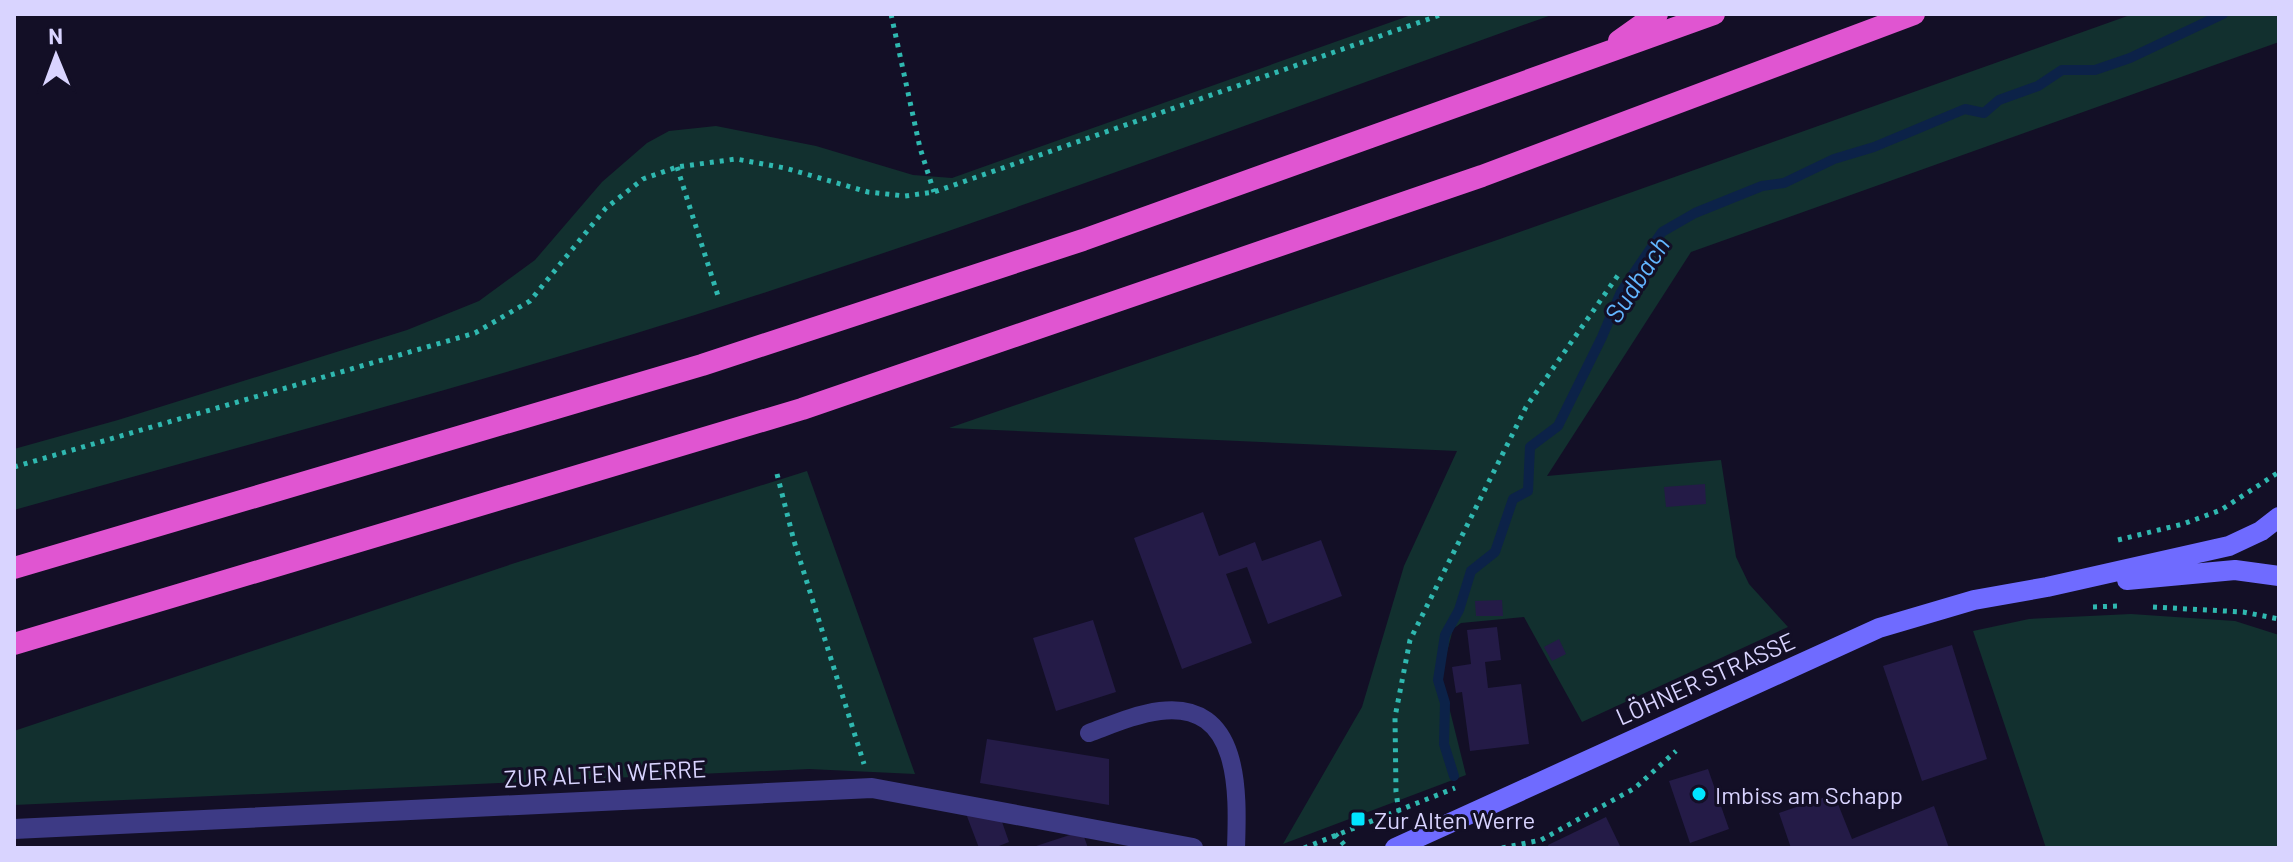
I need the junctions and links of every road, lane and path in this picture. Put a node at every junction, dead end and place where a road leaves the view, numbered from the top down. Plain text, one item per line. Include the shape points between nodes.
1 (891, 14) edge
2 (1443, 14) edge
3 (1657, 14) edge
4 (1714, 14) edge
5 (1914, 14) edge
6 (1596, 58) junction
7 (677, 167) junction
8 (934, 192) junction
9 (1621, 271) dead end
10 (719, 299) dead end
11 (14, 467) edge
12 (2279, 472) edge
13 (777, 474) dead end
14 (2279, 517) edge
15 (2111, 542) dead end
16 (14, 568) edge
17 (2279, 576) edge
18 (2047, 587) junction
19 (2125, 606) dead end
20 (2082, 607) dead end
21 (2139, 607) dead end
22 (2279, 619) edge
23 (14, 644) edge
24 (1089, 733) dead end
25 (1690, 744) dead end
26 (872, 788) junction
27 (14, 829) edge
28 (1414, 838) junction
29 (1193, 848) edge
30 (1236, 848) edge
31 (1304, 848) edge
32 (1347, 848) edge
33 (1395, 848) edge
34 (1502, 848) edge

1 - 8 path
2 - 8 path
3 - 6 highway
4 - 6 highway
5 - 23 highway via 1482,176 802,409
6 - 16 highway via 1083,240 702,365
7 - 8 path via 736,159 868,192
7 - 10 path
7 - 11 path via 643,179 606,208 530,301 475,333
9 - 28 path via 1526,407 1410,640 1395,717 1398,811
12 - 15 path via 2221,510
13 - 26 path
14 - 18 main road, LÖHNER STRASSE via 2229,546
17 - 18 main road, LÖHNER STRASSE via 2235,570
18 - 28 main road, LÖHNER STRASSE via 1974,600 1879,628
19 - 20 path
21 - 22 path
24 - 30 lane via 1159,711 1206,719 1231,757 1238,806
25 - 34 path via 1635,788 1541,840
26 - 27 street, ZUR ALTEN WERRE
26 - 29 street, ZUR ALTEN WERRE
28 - 33 main road, LÖHNER STRASSE
31 - 32 path via 1335,834

